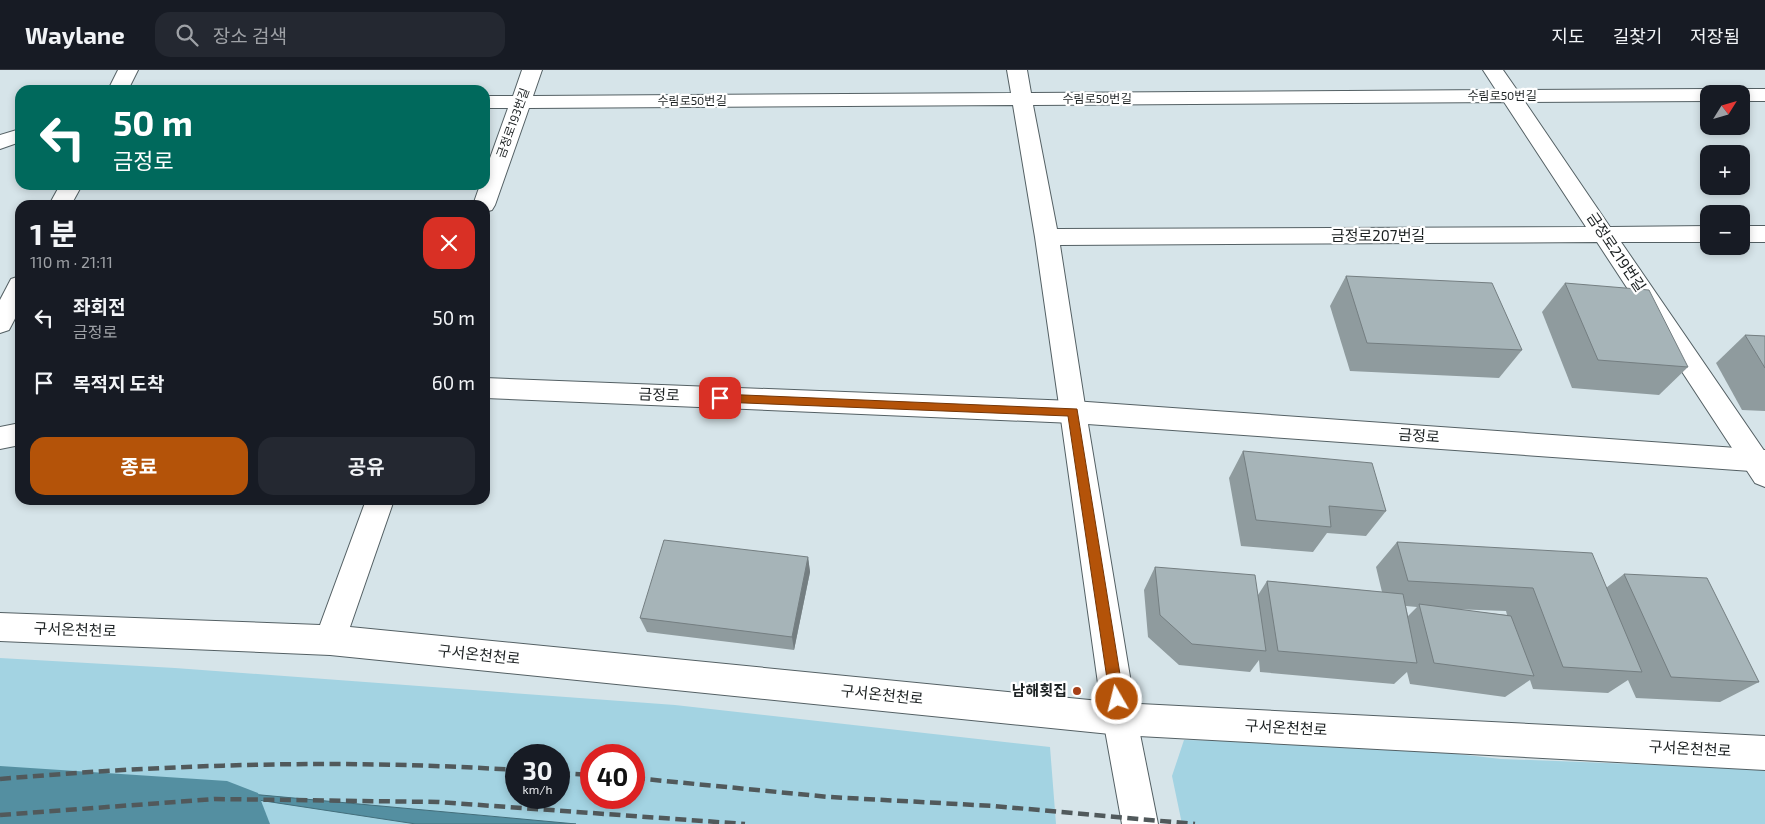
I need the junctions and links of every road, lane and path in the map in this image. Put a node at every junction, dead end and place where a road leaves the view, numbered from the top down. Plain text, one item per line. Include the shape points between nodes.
1 (128, 70) edge
2 (532, 70) edge
3 (1017, 70) edge
4 (1493, 70) edge
5 (120, 85) edge
6 (1765, 94) edge
7 (1700, 95) edge
8 (1750, 95) edge
9 (1510, 96) junction
10 (1022, 99) junction
11 (490, 102) edge
12 (520, 102) junction
13 (15, 137) edge
14 (0, 142) edge
15 (490, 188) edge
16 (1700, 234) edge
17 (1750, 234) edge
18 (1765, 234) edge
19 (1604, 235) junction
20 (1047, 237) junction
21 (15, 295) edge
22 (0, 324) edge
23 (490, 388) edge
24 (1073, 412) junction
25 (15, 435) edge
26 (0, 438) edge
27 (1762, 465) edge
28 (378, 505) edge
29 (0, 628) edge
30 (330, 640) junction
31 (1123, 732) junction
32 (1765, 753) edge
33 (1140, 824) edge

1 - 5 street
2 - 12 street, 금정로193번길
3 - 10 street
4 - 9 street, 금정로219번길
6 - 8 street
7 - 9 street, 수림로50번길
9 - 10 street, 수림로50번길
9 - 19 street, 금정로219번길
10 - 12 street, 수림로50번길
10 - 20 street
11 - 12 street, 수림로50번길
12 - 15 street, 금정로193번길
13 - 14 street
16 - 19 street, 금정로207번길
17 - 18 street
19 - 20 street, 금정로207번길
19 - 27 street, 금정로219번길
20 - 24 street
21 - 22 street
23 - 24 street, 금정로
24 - 27 street, 금정로
24 - 31 street
25 - 26 street
28 - 30 street
29 - 30 street, 구서온천천로
30 - 31 street, 구서온천천로
31 - 32 street, 구서온천천로
31 - 33 street

